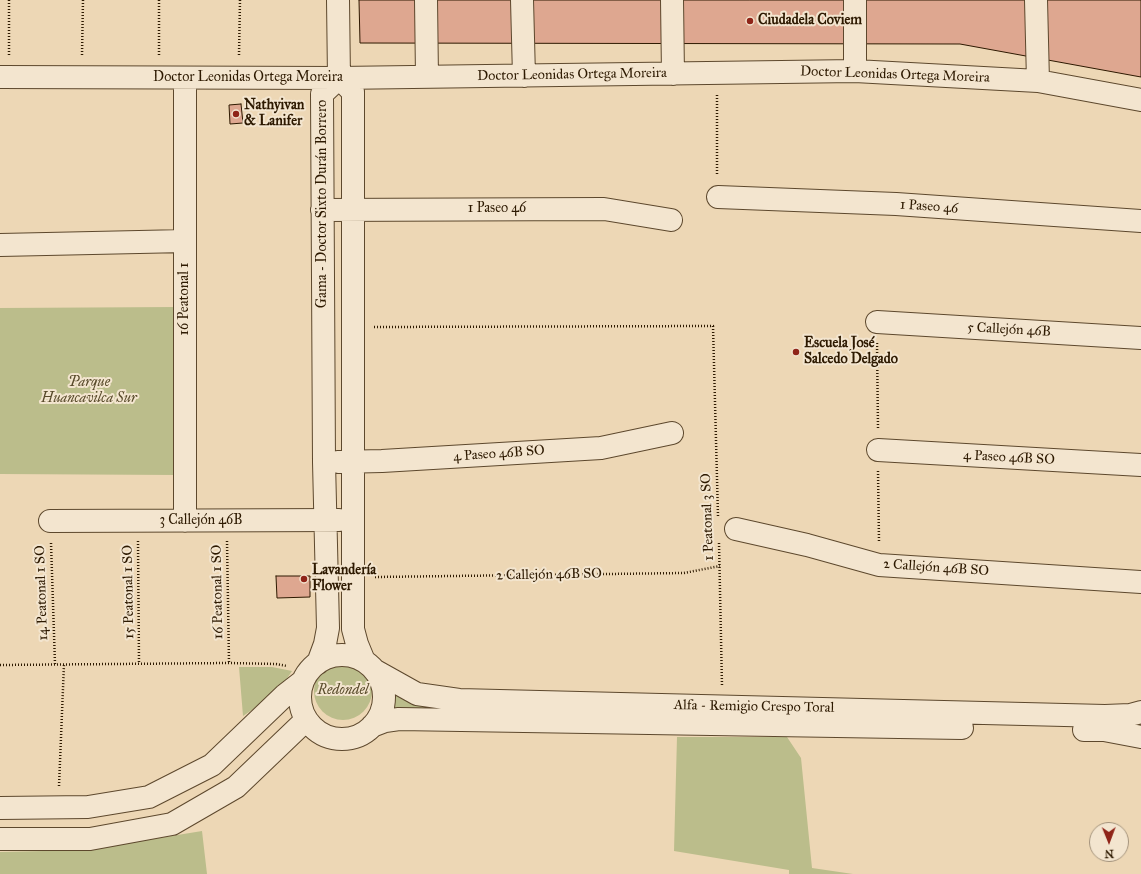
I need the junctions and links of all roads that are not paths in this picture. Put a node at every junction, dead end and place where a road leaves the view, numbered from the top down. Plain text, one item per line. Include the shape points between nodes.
1 (338, 0) edge
2 (426, 0) edge
3 (522, 0) edge
4 (672, 0) edge
5 (855, 0) edge
6 (1036, 0) edge
7 (855, 71) junction
8 (673, 74) junction
9 (524, 76) junction
10 (4, 77) edge
11 (427, 77) junction
12 (185, 78) junction
13 (339, 78) junction
14 (1038, 81) junction
15 (1141, 100) edge
16 (718, 197) road end
17 (322, 210) junction
18 (353, 210) junction
19 (670, 220) dead end
20 (1141, 221) edge
21 (185, 242) junction
22 (0, 245) edge
23 (877, 322) dead end
24 (1141, 338) edge
25 (672, 433) dead end
26 (878, 450) dead end
27 (324, 462) junction
28 (353, 462) junction
29 (1141, 465) edge
30 (186, 520) junction
31 (325, 520) junction
32 (352, 520) junction
33 (50, 521) road end
34 (724, 530) road end
35 (1141, 582) edge
36 (369, 666) junction
37 (310, 672) junction
38 (459, 710) junction
39 (1141, 712) edge
40 (306, 720) junction
41 (372, 726) junction
42 (1141, 737) edge
43 (0, 808) edge
44 (0, 839) edge

1 - 13 street
2 - 11 street
3 - 9 street
4 - 8 street
5 - 7 street
6 - 14 street
7 - 8 street, Doctor Leonidas Ortega Moreira
7 - 14 street, Doctor Leonidas Ortega Moreira
8 - 9 street, Doctor Leonidas Ortega Moreira
9 - 11 street, Doctor Leonidas Ortega Moreira
10 - 12 street, Doctor Leonidas Ortega Moreira
11 - 13 street, Doctor Leonidas Ortega Moreira
12 - 13 street, Doctor Leonidas Ortega Moreira
12 - 21 street, 16 Peatonal 1
13 - 17 street, Gama - Doctor Sixto Durán Borrero via 322,94
13 - 18 street, Gama - Doctor Sixto Durán Borrero via 353,92
14 - 15 street, Doctor Leonidas Ortega Moreira
16 - 20 street, 1 Paseo 46 via 896,204
17 - 18 street, 1 Paseo 46
17 - 27 street, Gama - Doctor Sixto Durán Borrero
18 - 19 street, 1 Paseo 46 via 604,209
18 - 28 street, Gama - Doctor Sixto Durán Borrero
21 - 22 street
21 - 30 street, 16 Peatonal 1
23 - 24 street, 5 Callejón 46B
25 - 28 street, 4 Paseo 46B SO via 601,448
26 - 29 street, 4 Paseo 46B SO
27 - 28 street, 4 Paseo 46B SO
27 - 31 street, Gama - Doctor Sixto Durán Borrero
28 - 32 street, Gama - Doctor Sixto Durán Borrero
30 - 31 street, 3 Callejón 46B
30 - 33 street, 3 Callejón 46B
31 - 32 street, 3 Callejón 46B
31 - 37 street, Gama - Doctor Sixto Durán Borrero via 328,628 325,644
32 - 36 street, Gama - Doctor Sixto Durán Borrero via 353,629 357,644
34 - 35 street, 2 Callejón 46B SO via 807,545 879,564
36 - 37 street via 352,657 339,655 328,658
36 - 38 street, Alfa - Remigio Crespo Toral via 417,694
36 - 41 street via 380,680 384,692 384,704
37 - 40 street via 300,694 301,708
37 - 43 street via 212,765 149,797 88,807
38 - 39 street, Alfa - Remigio Crespo Toral via 723,707 1105,716
38 - 41 street, Alfa - Remigio Crespo Toral via 385,721
38 - 42 street, Alfa - Remigio Crespo Toral via 1096,730 1129,733
40 - 41 street via 315,730 327,737 340,739 354,737
40 - 44 street via 236,787 172,824 90,840

